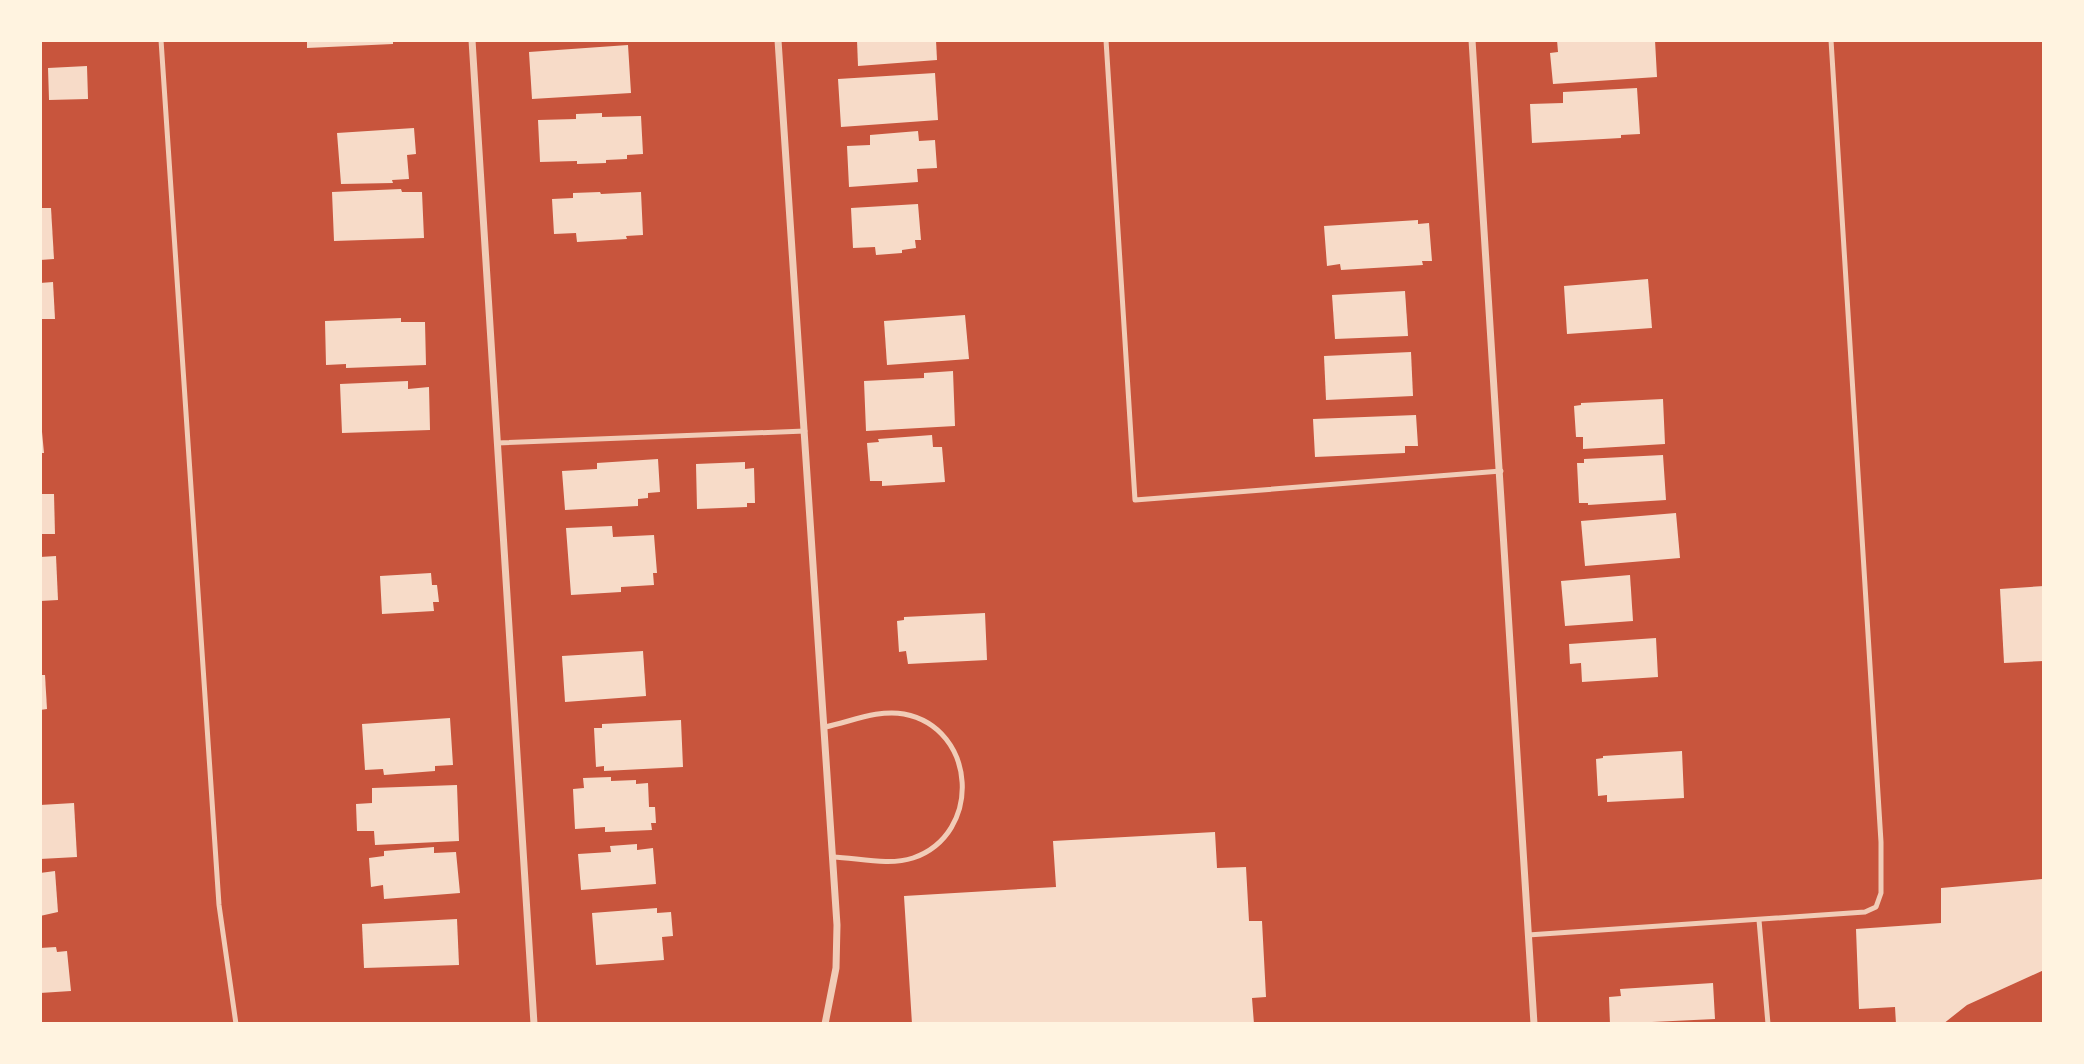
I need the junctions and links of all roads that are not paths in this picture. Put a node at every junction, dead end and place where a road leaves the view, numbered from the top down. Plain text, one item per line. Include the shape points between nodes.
1 (161, 40) edge
2 (472, 40) edge
3 (778, 40) edge
4 (1106, 40) edge
5 (1472, 40) edge
6 (1830, 40) edge
7 (804, 431) junction
8 (497, 443) junction
9 (1501, 471) junction
10 (825, 727) junction
11 (833, 856) junction
12 (1759, 920) junction
13 (1528, 935) junction
14 (236, 1024) edge
15 (534, 1024) edge
16 (825, 1024) edge
17 (1534, 1024) edge
18 (1768, 1024) edge

1 - 14 lane via 219,905
2 - 8 street
3 - 7 street
4 - 9 lane via 1135,500
5 - 9 street
6 - 12 lane via 1881,893 1876,907 1865,912
7 - 8 lane
7 - 10 street
8 - 15 street
9 - 13 street
10 - 11 street
10 - 11 lane via 879,713 928,723 946,739 959,760 964,783 961,807 951,829 934,847 913,858 889,862
11 - 16 street via 838,946
12 - 13 lane
12 - 18 lane
13 - 17 street

